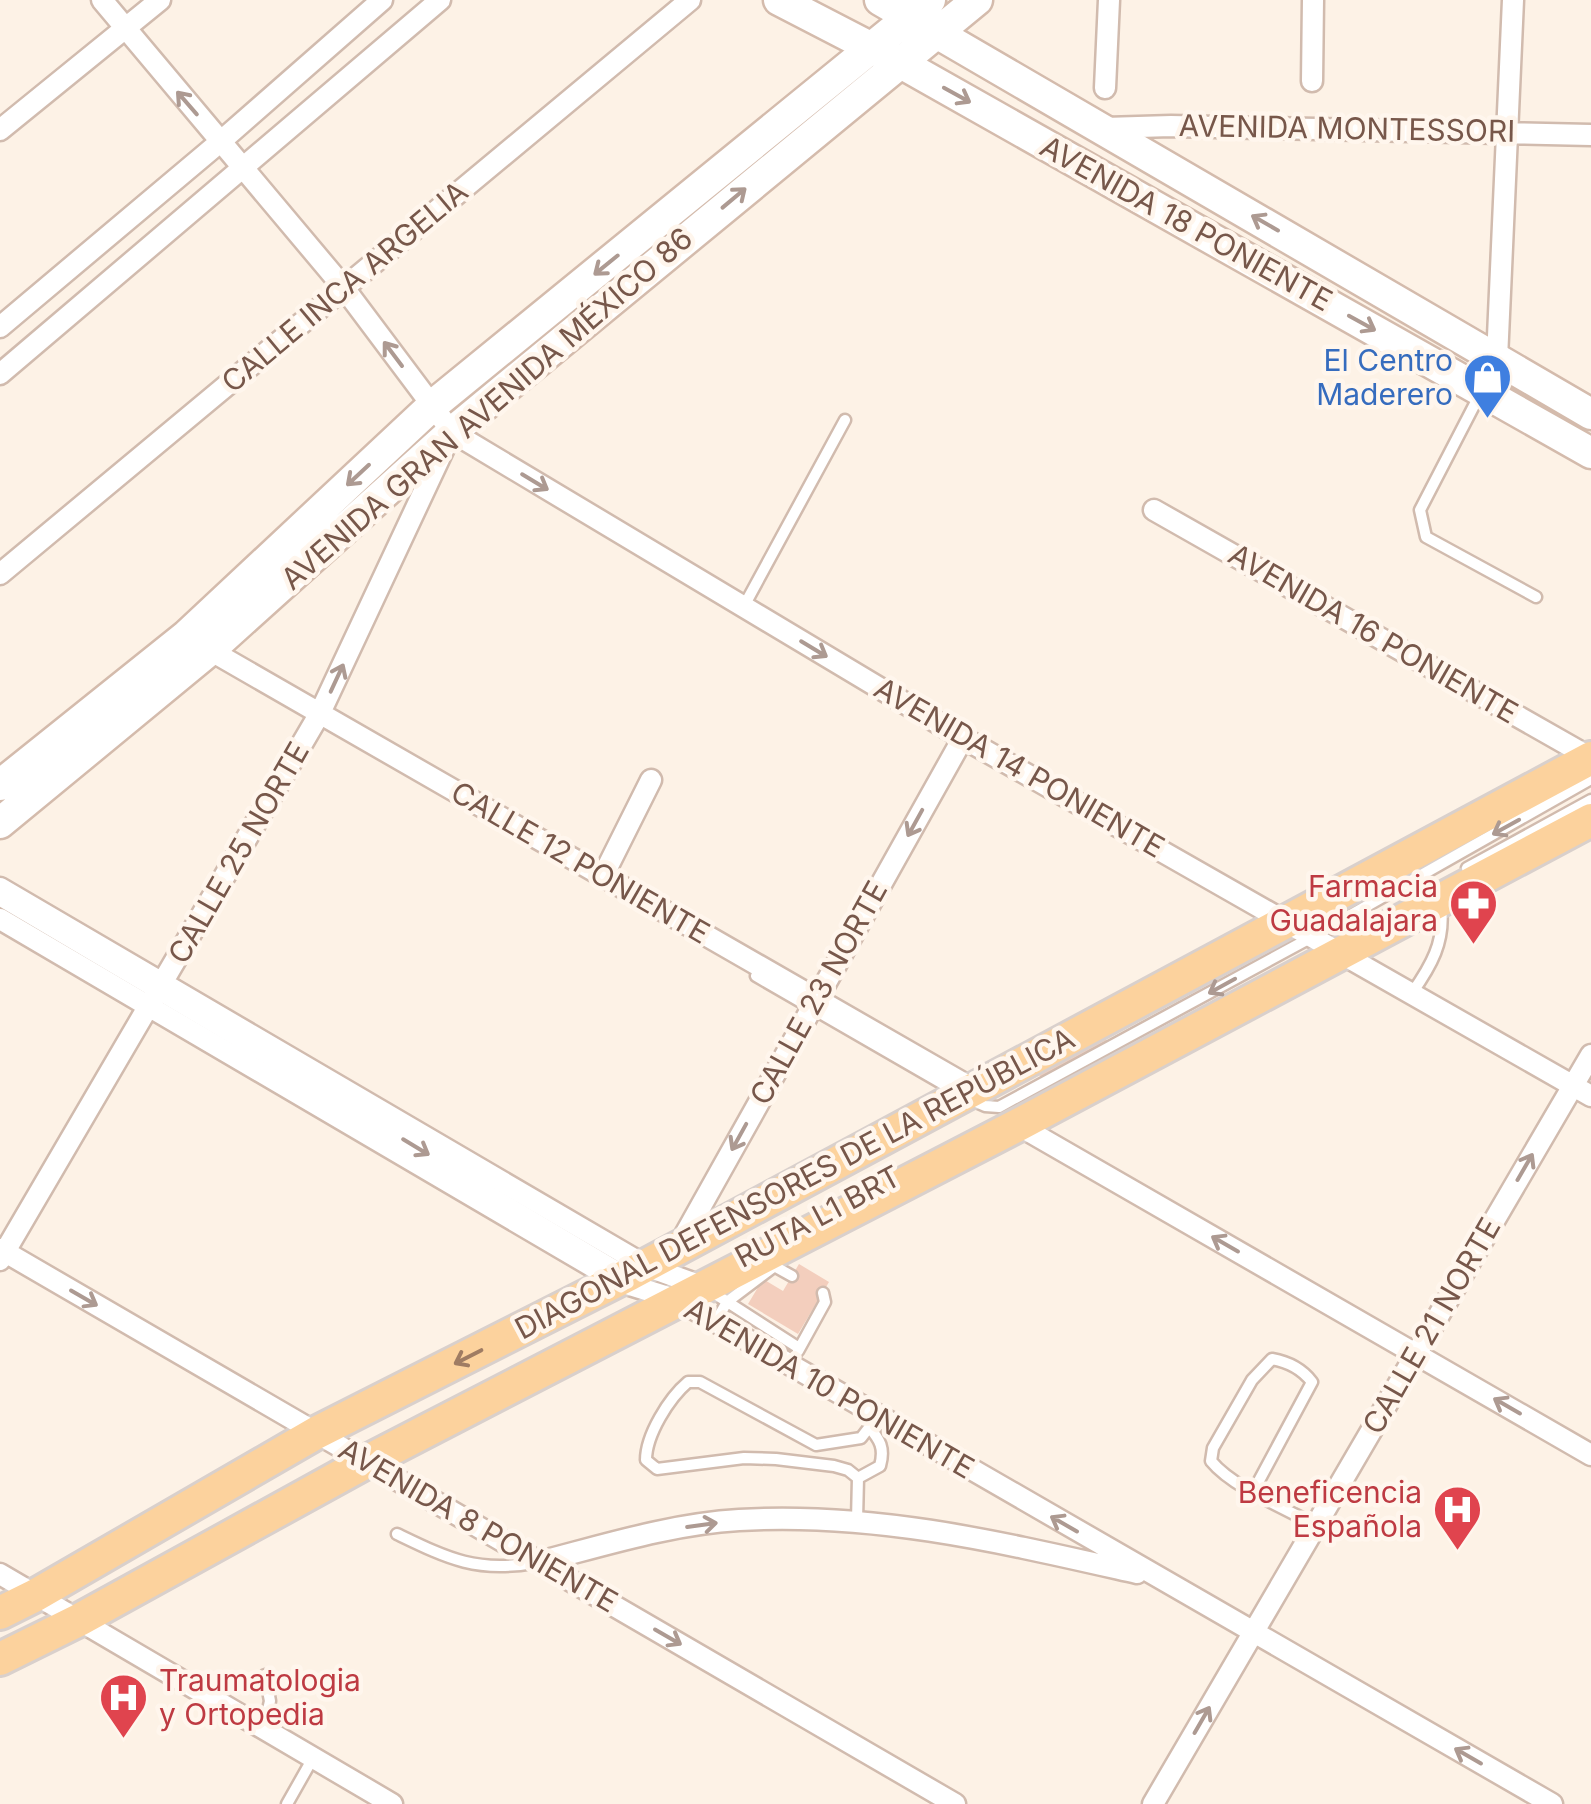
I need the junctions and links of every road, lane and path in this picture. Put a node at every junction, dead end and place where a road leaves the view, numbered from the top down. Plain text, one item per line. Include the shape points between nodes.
1 (102, 0) edge
2 (160, 0) edge
3 (382, 0) edge
4 (440, 0) edge
5 (690, 0) edge
6 (779, 0) edge
7 (880, 0) edge
8 (978, 0) edge
9 (1109, 0) edge
10 (1314, 0) edge
11 (1513, 0) edge
12 (925, 17) edge
13 (124, 29) junction
14 (871, 48) junction
15 (899, 62) junction
16 (1312, 82) dead end
17 (1105, 88) dead end
18 (1103, 128) junction
19 (0, 130) edge
20 (1509, 132) junction
21 (1591, 135) edge
22 (220, 142) junction
23 (244, 168) junction
24 (344, 288) junction
25 (0, 327) edge
26 (1496, 359) junction
27 (0, 374) edge
28 (1482, 390) junction
29 (432, 406) junction
30 (1591, 414) edge
31 (845, 420) dead end
32 (452, 432) junction
33 (1591, 453) edge
34 (1154, 510) dead end
35 (0, 574) edge
36 (1536, 597) dead end
37 (744, 607) junction
38 (199, 648) junction
39 (318, 716) junction
40 (962, 738) junction
41 (1591, 758) edge
42 (1591, 779) edge
43 (651, 780) dead end
44 (0, 785) edge
45 (0, 800) edge
46 (1591, 800) edge
47 (1591, 820) edge
48 (0, 824) edge
49 (1458, 872) dead end
50 (604, 876) junction
51 (0, 888) edge
52 (1440, 901) junction
53 (0, 902) edge
54 (0, 920) edge
55 (1319, 941) junction
56 (156, 994) junction
57 (1412, 994) junction
58 (1224, 1000) dead end
59 (813, 1003) junction
60 (1591, 1055) edge
61 (1582, 1091) edge
62 (969, 1093) junction
63 (1018, 1125) junction
64 (677, 1249) junction
65 (2, 1254) edge
66 (768, 1262) junction
67 (631, 1274) junction
68 (792, 1276) dead end
69 (700, 1293) junction
70 (823, 1293) dead end
71 (715, 1322) junction
72 (1416, 1354) junction
73 (795, 1356) junction
74 (873, 1422) junction
75 (316, 1433) junction
76 (1591, 1455) edge
77 (366, 1462) junction
78 (858, 1478) junction
79 (1254, 1490) junction
80 (857, 1520) junction
81 (1316, 1525) junction
82 (396, 1534) dead end
83 (539, 1562) junction
84 (0, 1574) edge
85 (1156, 1577) junction
86 (36, 1595) junction
87 (0, 1613) edge
88 (79, 1620) junction
89 (1253, 1633) junction
90 (0, 1659) edge
91 (265, 1675) dead end
92 (264, 1729) junction
93 (313, 1758) junction
94 (378, 1801) edge
95 (287, 1804) edge
96 (955, 1804) edge
97 (1153, 1804) edge
98 (1552, 1804) edge

1 - 13 street
2 - 13 street
3 - 22 street
4 - 23 street
5 - 24 street, CALLE INCA ARGELIA
6 - 14 street, AVENIDA 18 PONIENTE
7 - 12 street, AVENIDA 18 PONIENTE
8 - 12 street, AVENIDA GRAN AVENIDA MÉXICO 86
9 - 17 street
10 - 16 street
11 - 20 street
12 - 14 street, AVENIDA GRAN AVENIDA MÉXICO 86
12 - 15 street, AVENIDA GRAN AVENIDA MÉXICO 86
12 - 18 street, AVENIDA 18 PONIENTE
13 - 19 street
22 -> 13 street
14 - 15 street, AVENIDA 18 PONIENTE
14 -> 29 street, AVENIDA GRAN AVENIDA MÉXICO 86
15 -> 28 street, AVENIDA 18 PONIENTE
32 -> 15 street, AVENIDA GRAN AVENIDA MÉXICO 86
18 - 20 street, AVENIDA MONTESSORI
26 -> 18 street, AVENIDA 18 PONIENTE
20 - 21 street, AVENIDA MONTESSORI
20 - 26 street
22 - 23 street
22 - 25 street
23 - 24 street
23 - 27 street
29 -> 24 street
24 - 35 street, CALLE INCA ARGELIA
26 - 28 street
26 - 30 street, AVENIDA 18 PONIENTE
28 - 33 street, AVENIDA 18 PONIENTE
28 - 36 lane via 1420,510 1426,537
29 - 32 street
29 -> 38 street, AVENIDA GRAN AVENIDA MÉXICO 86
31 - 37 lane
32 -> 37 street, AVENIDA 14 PONIENTE
32 - 38 street, AVENIDA GRAN AVENIDA MÉXICO 86
39 -> 32 street, CALLE 25 NORTE
34 - 41 street, AVENIDA 16 PONIENTE
37 -> 40 street, AVENIDA 14 PONIENTE
38 - 39 street, CALLE 12 PONIENTE
38 - 44 street, AVENIDA GRAN AVENIDA MÉXICO 86
38 - 45 lane via 164,666
38 - 48 street, AVENIDA GRAN AVENIDA MÉXICO 86
39 - 50 street, CALLE 12 PONIENTE
39 - 56 street, CALLE 25 NORTE
39 - 59 lane
40 - 55 street, AVENIDA 14 PONIENTE
40 -> 59 street, CALLE 23 NORTE
41 - 55 main road, DIAGONAL DEFENSORES DE LA REPÚBLICA
42 -> 55 lane
43 - 50 street
46 - 49 lane
47 - 52 main road, DIAGONAL DEFENSORES DE LA REPÚBLICA
50 - 59 street, CALLE 12 PONIENTE
51 - 56 street, AVENIDA 10 PONIENTE
52 - 55 main road, DIAGONAL DEFENSORES DE LA REPÚBLICA
52 - 57 lane via 1444,930
53 - 56 lane
54 - 56 street, AVENIDA 10 PONIENTE
55 - 57 street, AVENIDA 14 PONIENTE
55 - 62 main road, DIAGONAL DEFENSORES DE LA REPÚBLICA
55 - 63 main road, DIAGONAL DEFENSORES DE LA REPÚBLICA
56 - 65 street, CALLE 25 NORTE
56 - 67 street, AVENIDA 10 PONIENTE
56 -> 67 street, AVENIDA 10 PONIENTE
57 - 61 street, AVENIDA 14 PONIENTE
69 -> 58 lane, RUTA L1 BRT
59 - 62 street, CALLE 12 PONIENTE
59 -> 64 street, CALLE 23 NORTE
60 - 61 street, CALLE 21 NORTE
72 -> 61 street, CALLE 21 NORTE
62 - 64 main road, DIAGONAL DEFENSORES DE LA REPÚBLICA
63 - 66 main road, DIAGONAL DEFENSORES DE LA REPÚBLICA
72 -> 63 street
64 - 67 main road, DIAGONAL DEFENSORES DE LA REPÚBLICA
65 -> 75 street, AVENIDA 8 PONIENTE
66 - 68 lane
66 - 69 main road, DIAGONAL DEFENSORES DE LA REPÚBLICA
67 - 69 street, AVENIDA 10 PONIENTE
67 - 69 street, AVENIDA 10 PONIENTE
67 -> 75 main road, DIAGONAL DEFENSORES DE LA REPÚBLICA
69 - 71 street, AVENIDA 10 PONIENTE
69 - 71 lane
69 - 73 lane
69 - 77 main road, DIAGONAL DEFENSORES DE LA REPÚBLICA
70 - 73 lane via 825,1302
71 - 73 street, AVENIDA 10 PONIENTE
76 -> 72 street
72 - 81 street, CALLE 21 NORTE
73 - 74 street, AVENIDA 10 PONIENTE
74 - 78 lane via 884,1455 880,1466
74 - 78 lane via 860,1438 816,1445 700,1382 688,1382 646,1446 646,1460 657,1469 776,1459 834,1466
85 -> 74 street, AVENIDA 10 PONIENTE
75 - 77 street, AVENIDA 8 PONIENTE
75 - 86 main road, DIAGONAL DEFENSORES DE LA REPÚBLICA
77 - 83 street, AVENIDA 8 PONIENTE
77 - 88 main road, DIAGONAL DEFENSORES DE LA REPÚBLICA
78 - 80 lane
79 - 79 lane via 1312,1382 1284,1361 1272,1359 1252,1380 1213,1448 1211,1461 1219,1470
79 - 81 lane
83 -> 80 street via 659,1531 737,1520
80 - 85 street via 968,1534
81 - 89 street, CALLE 21 NORTE
82 - 83 lane via 467,1564
83 -> 96 street, AVENIDA 8 PONIENTE
84 - 86 street
85 - 89 street, AVENIDA 10 PONIENTE
86 - 87 main road, DIAGONAL DEFENSORES DE LA REPÚBLICA
86 - 88 street
88 - 90 main road, DIAGONAL DEFENSORES DE LA REPÚBLICA
88 - 92 street
97 -> 89 street, CALLE 21 NORTE
98 -> 89 street, AVENIDA 10 PONIENTE
91 - 92 lane via 270,1701
92 - 93 street
93 - 94 street
93 - 95 lane

